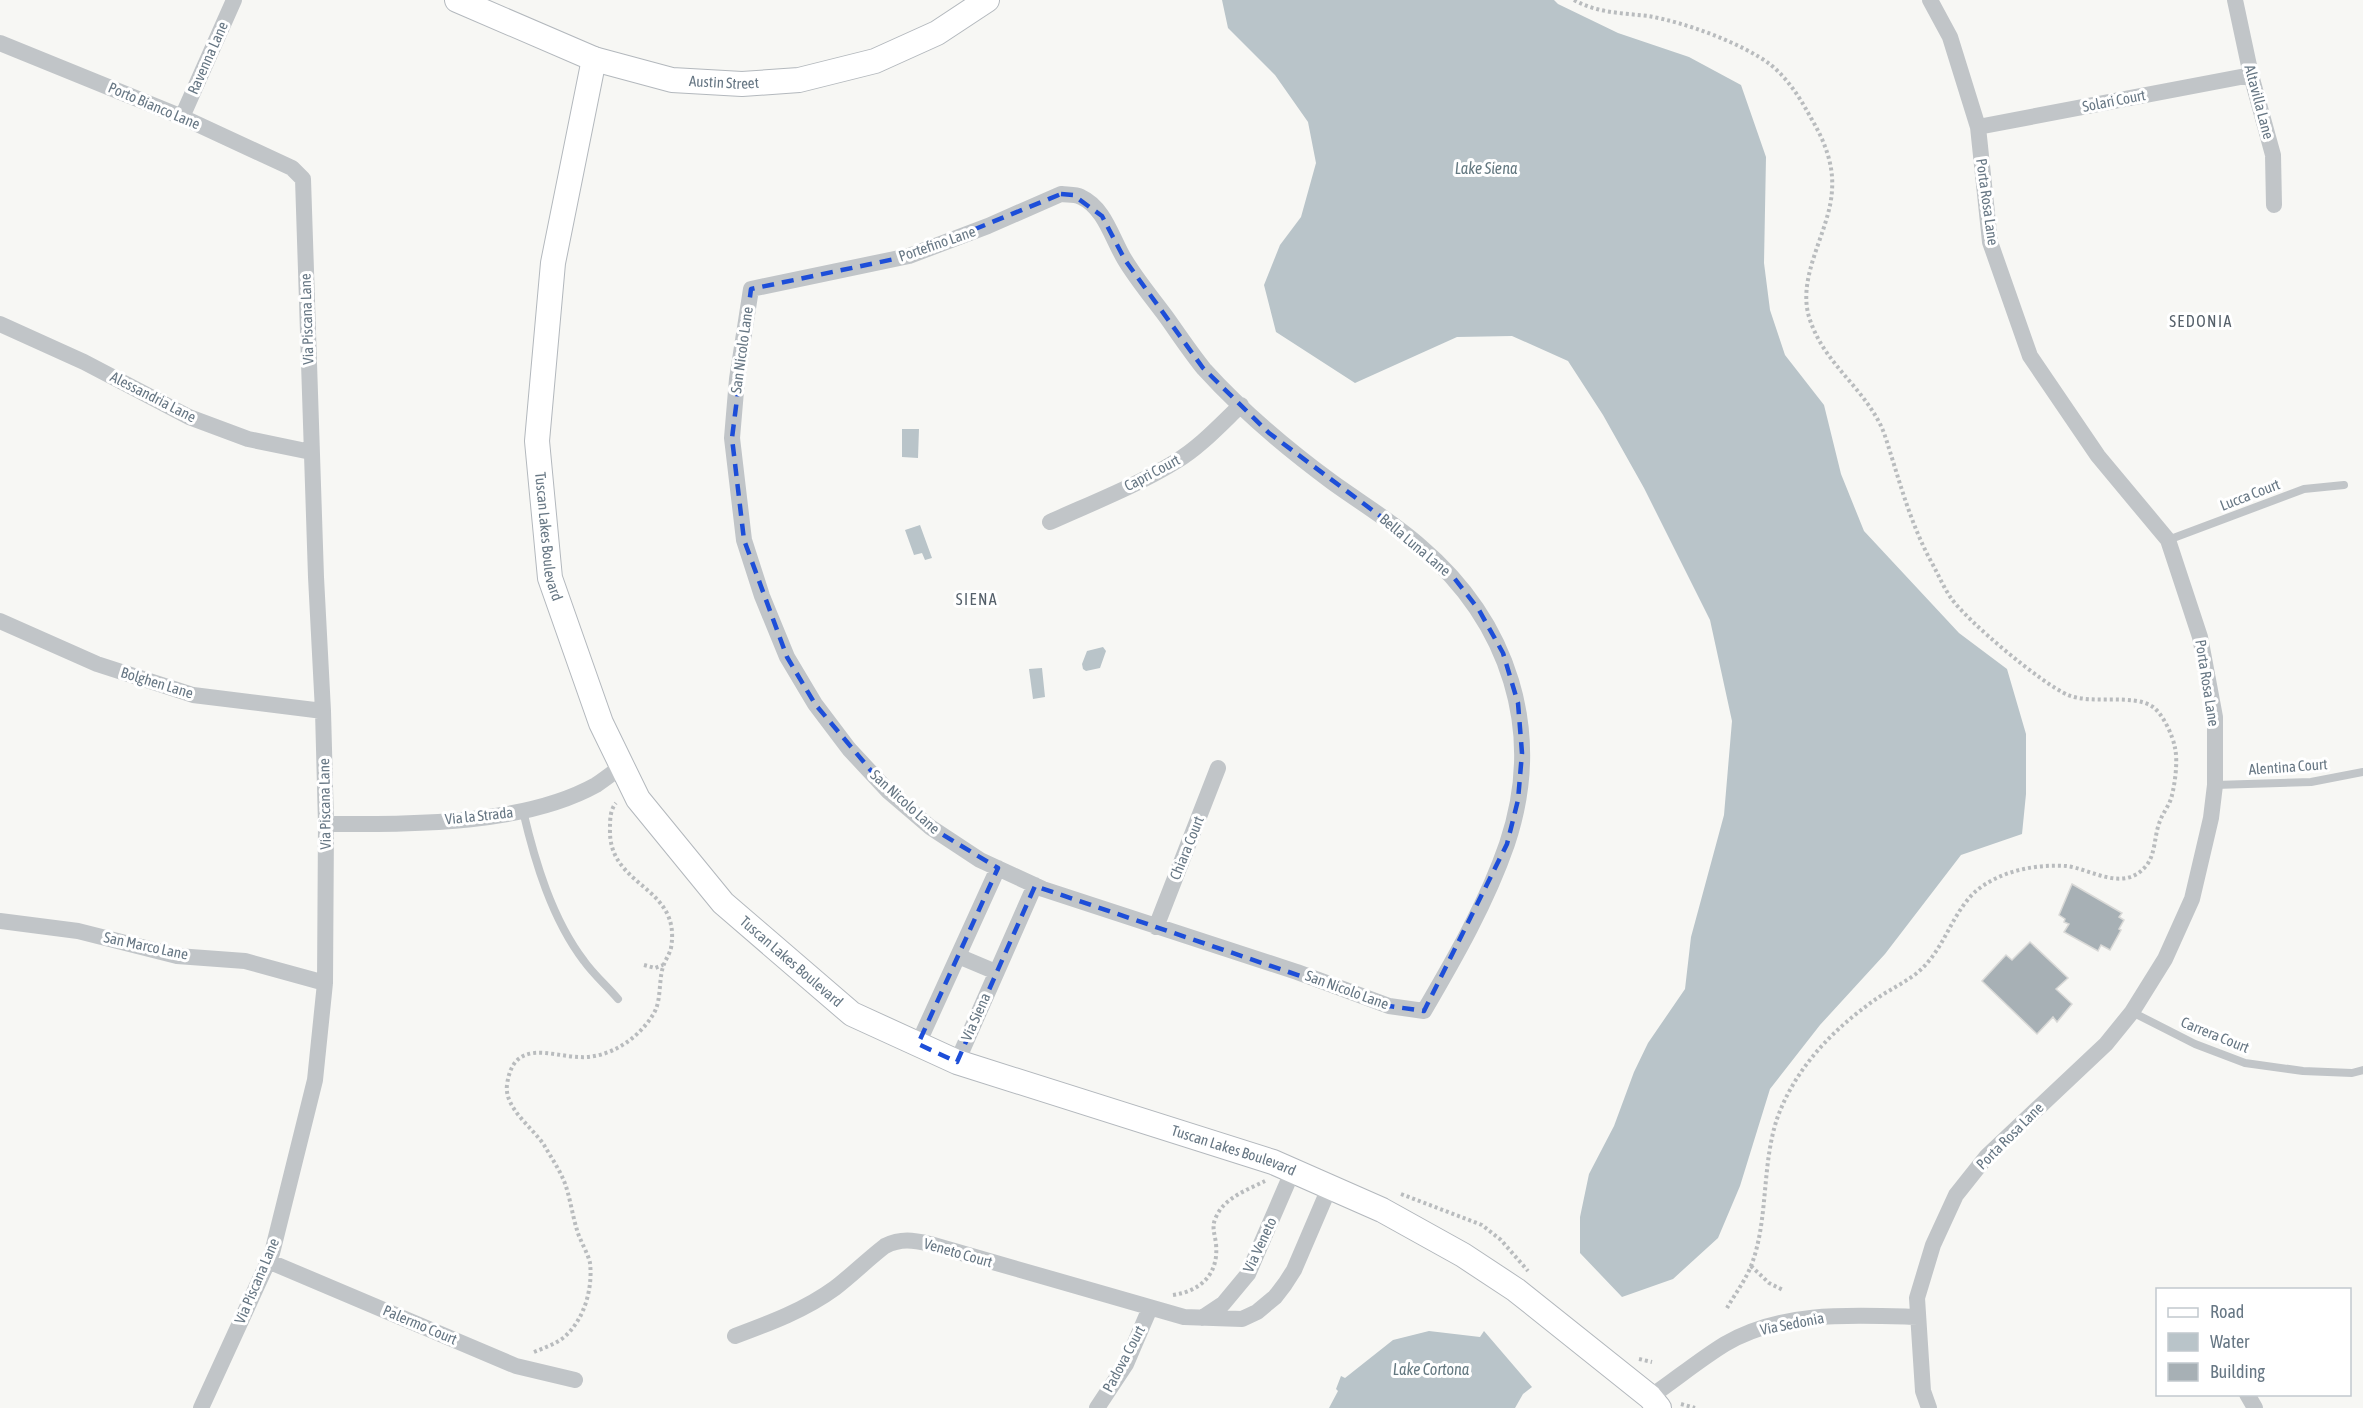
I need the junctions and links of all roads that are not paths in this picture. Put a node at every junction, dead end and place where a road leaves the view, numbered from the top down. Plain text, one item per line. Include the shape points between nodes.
1 (234, 0) edge
2 (457, 0) edge
3 (987, 0) edge
4 (1930, 0) edge
5 (2235, 0) edge
6 (0, 43) edge
7 (594, 59) junction
8 (2251, 75) junction
9 (182, 117) junction
10 (1978, 127) junction
11 (303, 179) joint
12 (1082, 197) joint
13 (2274, 206) dead end
14 (750, 288) joint
15 (0, 324) edge
16 (1241, 405) junction
17 (311, 452) junction
18 (2344, 484) dead end
19 (1050, 522) dead end
20 (2168, 540) junction
21 (0, 621) edge
22 (323, 711) junction
23 (1218, 768) dead end
24 (2363, 772) edge
25 (627, 776) junction
26 (2215, 785) junction
27 (523, 811) junction
28 (326, 824) junction
29 (998, 868) junction
30 (1035, 885) junction
31 (0, 921) edge
32 (1156, 927) junction
33 (958, 956) junction
34 (996, 972) junction
35 (325, 983) junction
36 (618, 999) dead end
37 (1424, 1011) joint
38 (2132, 1012) junction
39 (918, 1044) junction
40 (957, 1062) junction
41 (2363, 1070) edge
42 (1293, 1170) junction
43 (1330, 1186) junction
44 (268, 1261) junction
45 (1150, 1308) junction
46 (1918, 1317) junction
47 (1202, 1318) junction
48 (735, 1336) dead end
49 (575, 1380) dead end
50 (1663, 1403) edge
51 (201, 1408) edge
52 (1097, 1408) edge
53 (1929, 1408) edge

1 - 9 street, Ravenna Lane
2 - 7 street, Austin Street
3 - 7 street, Austin Street via 936,33 875,61 799,80 742,84 672,80
4 - 10 street, Porta Rosa Lane via 1950,37
5 - 8 street, Altavilla Lane
6 - 9 street, Porto Bianco Lane
7 - 25 street, Tuscan Lakes Boulevard via 553,263 537,441 550,578 601,723
8 - 10 street, Solari Court
8 - 13 street, Altavilla Lane via 2273,155
9 - 11 street, Porto Bianco Lane via 292,168
10 - 20 street, Porta Rosa Lane via 1990,242 2030,356 2098,456
11 - 17 street, Via Piscana Lane
12 - 14 street, Portefino Lane via 1061,195 909,256
12 - 16 street, Bella Luna Lane via 1102,216 1125,260 1203,368
14 - 29 street, San Nicolo Lane via 732,438 736,483 744,540 787,657 815,704 889,792 930,827
15 - 17 street, Alessandria Lane via 189,417 248,439
16 - 19 street, Capri Court via 1199,446 1174,463
16 - 37 street, Bella Luna Lane via 1269,433 1419,544 1451,574 1479,610 1503,653 1518,703 1522,753 1518,800 1507,844 1490,886
17 - 22 street, Via Piscana Lane
18 - 20 lane, Lucca Court via 2304,489
20 - 26 street, Porta Rosa Lane via 2203,649 2216,717
21 - 22 street, Bolghen Lane via 97,664 193,695
22 - 28 street, Via Piscana Lane
23 - 32 street, Chiara Court
24 - 26 lane, Alentina Court via 2311,782
25 - 27 street, Via la Strada
25 - 39 street, Tuscan Lakes Boulevard via 638,799 723,903 852,1014
26 - 38 street, Porta Rosa Lane via 2192,899 2165,959
27 - 28 street, Via la Strada via 406,823
27 - 36 lane via 540,876 565,931 583,961
28 - 35 street, Via Piscana Lane
29 - 30 street, San Nicolo Lane
29 - 33 street
30 - 32 street, San Nicolo Lane
30 - 34 street, Via Siena
31 - 35 street, San Marco Lane via 78,931 177,956 245,960
32 - 37 street, San Nicolo Lane via 1389,1006
33 - 34 street
33 - 39 street
34 - 40 street, Via Siena
35 - 44 street, Via Piscana Lane via 315,1080
38 - 41 lane, Carrera Court via 2195,1044 2245,1063 2304,1071
38 - 46 street, Porta Rosa Lane via 2106,1044 1987,1156 1956,1195 1933,1245 1917,1298
39 - 40 street, Tuscan Lakes Boulevard
40 - 42 street, Tuscan Lakes Boulevard
42 - 43 street, Tuscan Lakes Boulevard
42 - 47 street, Via Veneto via 1248,1274 1223,1304
43 - 47 street via 1294,1270 1275,1297 1242,1319
43 - 50 street, Tuscan Lakes Boulevard via 1463,1255 1516,1290
44 - 49 street, Palermo Court via 516,1366
44 - 51 street, Via Piscana Lane
45 - 47 street, Veneto Court
45 - 48 street, Veneto Court via 907,1239 885,1246 835,1288 805,1306
45 - 52 street, Padova Court via 1126,1364
46 - 50 street, Via Sedonia via 1812,1317 1762,1328 1726,1344
46 - 53 street, Porta Rosa Lane via 1923,1390

